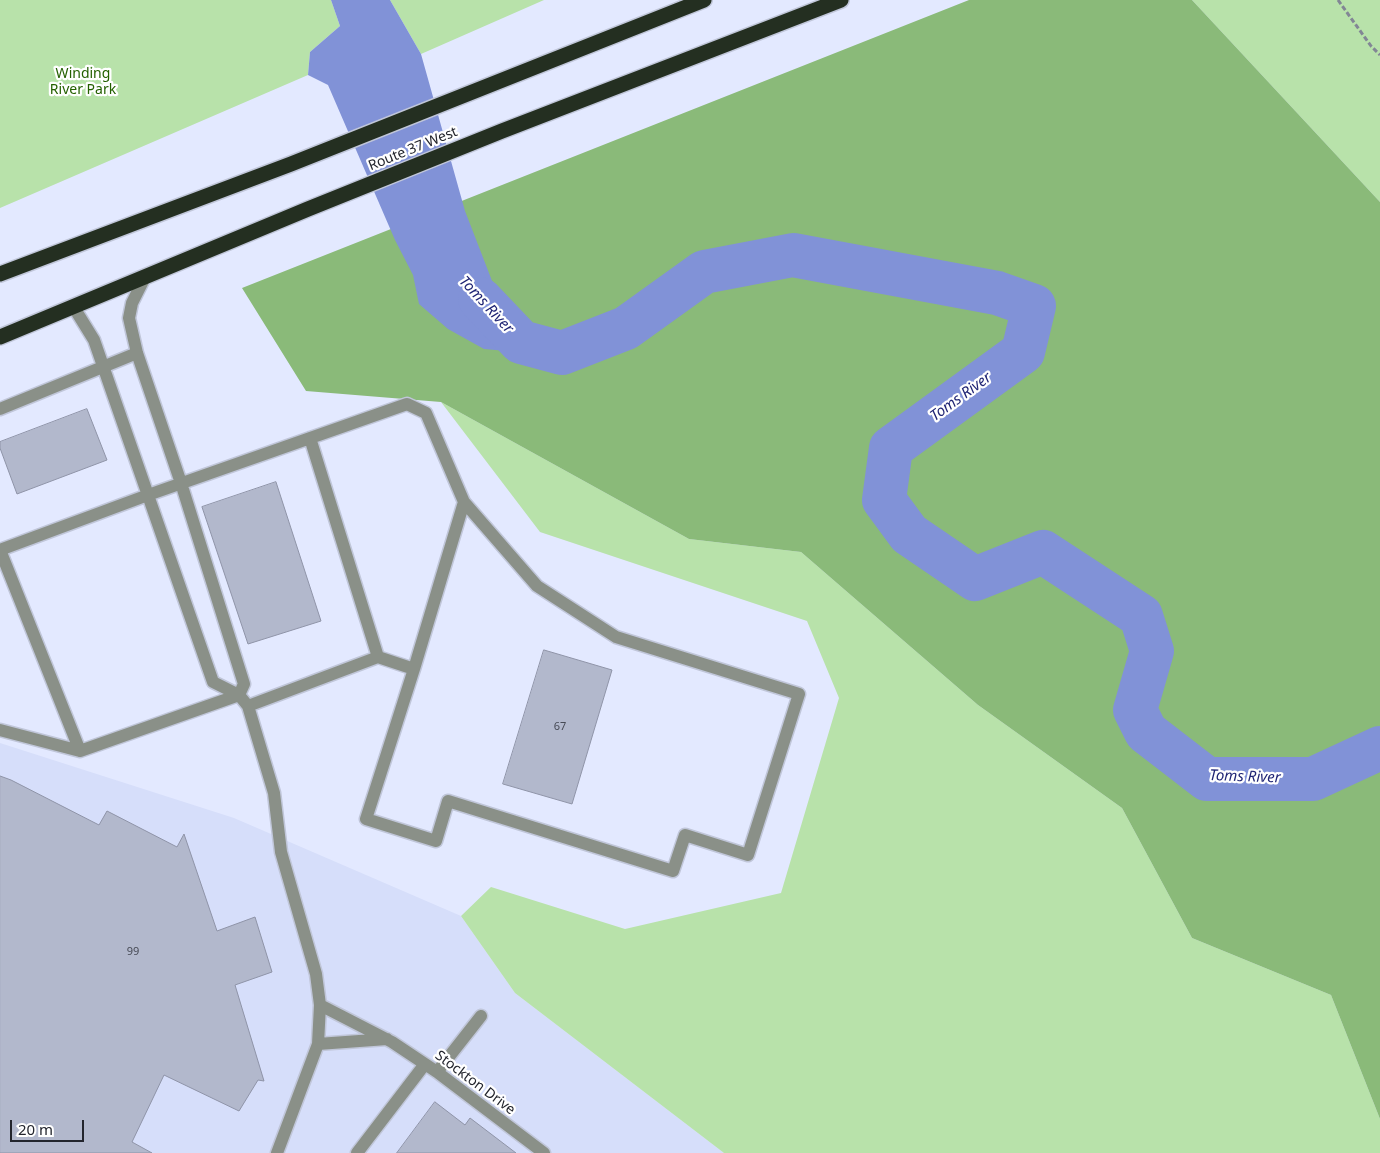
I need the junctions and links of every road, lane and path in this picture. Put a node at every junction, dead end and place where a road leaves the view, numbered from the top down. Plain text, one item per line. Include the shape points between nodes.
1 (704, 0) edge
2 (841, 0) edge
3 (1338, 0) edge
4 (1380, 55) edge
5 (0, 274) edge
6 (145, 277) junction
7 (73, 306) junction
8 (0, 337) edge
9 (137, 352) junction
10 (103, 367) junction
11 (0, 408) edge
12 (310, 438) junction
13 (181, 483) junction
14 (148, 495) junction
15 (464, 502) junction
16 (0, 550) edge
17 (378, 657) junction
18 (414, 669) junction
19 (239, 695) junction
20 (248, 706) junction
21 (0, 730) edge
22 (80, 751) junction
23 (320, 1005) junction
24 (481, 1016) dead end
25 (387, 1039) junction
26 (318, 1044) junction
27 (425, 1064) junction
28 (438, 1072) junction
29 (277, 1153) edge
30 (357, 1153) edge
31 (544, 1153) edge

1 - 5 highway via 486,88
2 - 6 highway, Route 37 West via 502,131
3 - 4 path
6 - 7 highway, Route 37 West
6 - 9 lane via 132,303 129,318
7 - 8 highway, Route 37 West
7 - 10 lane via 94,340
9 - 10 lane
9 - 13 lane
10 - 11 lane
10 - 14 lane
12 - 13 lane
12 - 15 lane via 407,404 426,413
12 - 17 lane
13 - 14 lane
13 - 19 lane via 244,684
14 - 16 lane
14 - 19 lane via 213,682
15 - 18 lane
15 - 18 lane via 537,586 616,637 798,694 748,855 685,835 673,871 448,801 436,841 366,819
16 - 22 lane
17 - 18 lane
17 - 20 lane
19 - 20 lane
19 - 22 lane
20 - 23 lane via 274,793 281,852 316,974
21 - 22 lane
23 - 25 lane, Stockton Drive
23 - 26 lane
24 - 28 lane
25 - 26 lane
25 - 27 lane, Stockton Drive
26 - 29 lane
27 - 28 lane, Stockton Drive
27 - 30 lane
28 - 31 lane, Stockton Drive

